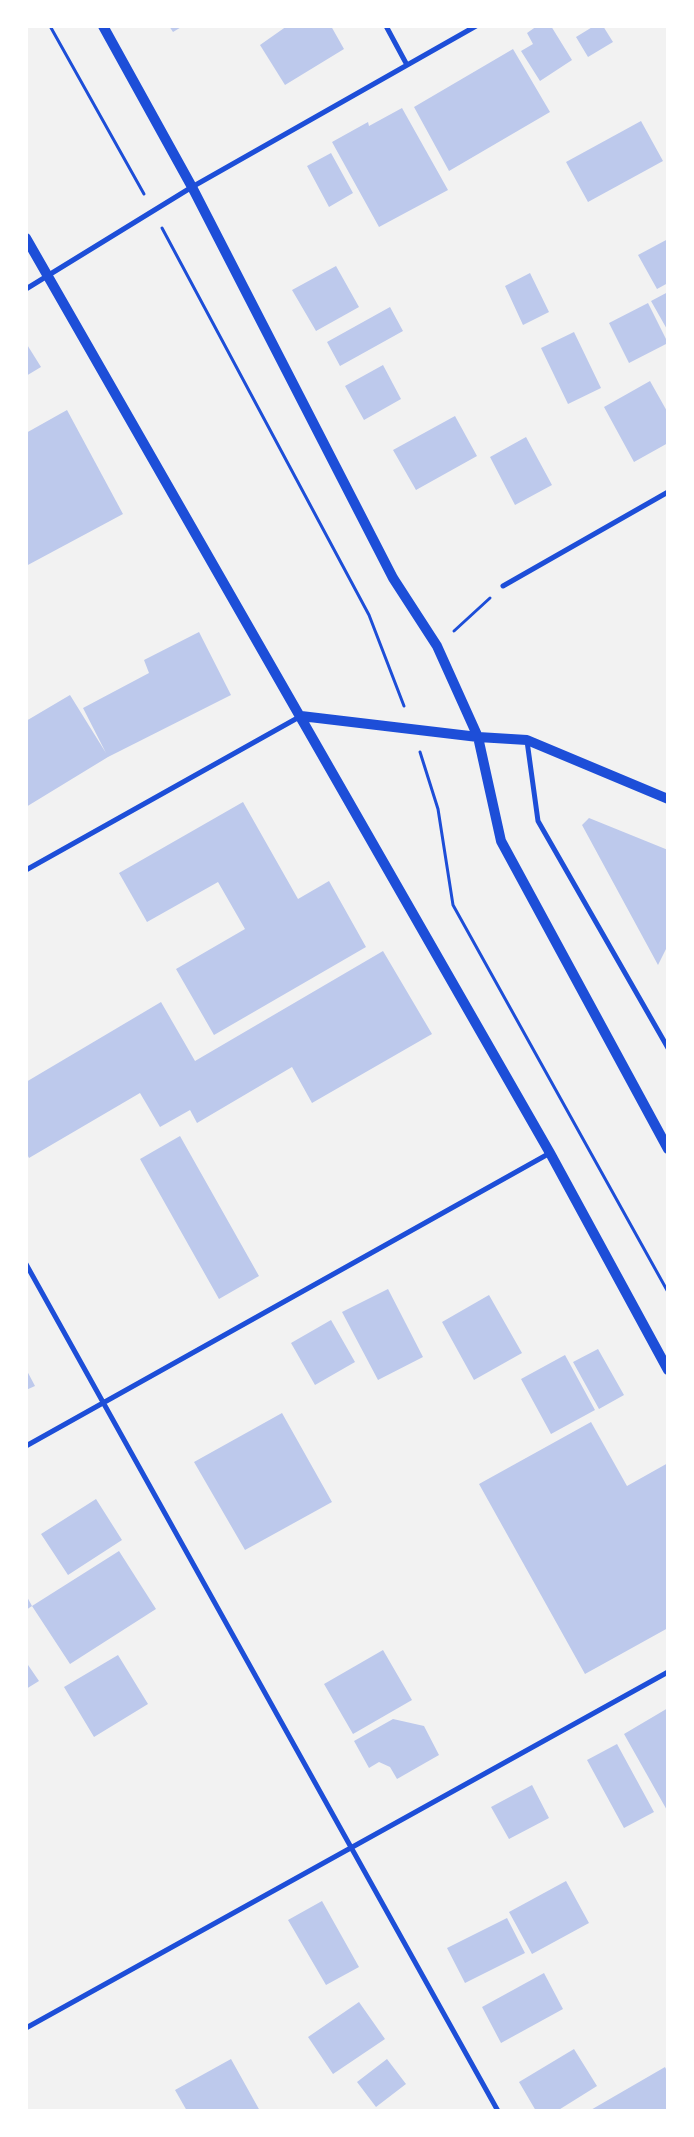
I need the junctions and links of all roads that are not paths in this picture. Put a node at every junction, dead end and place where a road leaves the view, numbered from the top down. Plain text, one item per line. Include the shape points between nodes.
1 (103, 26) edge
2 (386, 26) edge
3 (476, 26) edge
4 (407, 65) junction
5 (192, 187) junction
6 (26, 238) edge
7 (49, 277) junction
8 (26, 289) edge
9 (668, 492) edge
10 (503, 586) road end
11 (301, 716) junction
12 (478, 737) junction
13 (527, 740) junction
14 (668, 799) edge
15 (26, 870) edge
16 (668, 1048) edge
17 (668, 1149) edge
18 (550, 1153) junction
19 (26, 1264) edge
20 (668, 1370) edge
21 (104, 1403) junction
22 (26, 1446) edge
23 (668, 1672) edge
24 (351, 1848) junction
25 (26, 2028) edge
26 (498, 2111) edge

1 - 5 main road
2 - 4 street
3 - 4 street
4 - 5 street
5 - 7 street
5 - 12 main road via 393,578 436,646
6 - 7 main road
7 - 8 street
7 - 11 main road
9 - 10 street
11 - 12 main road
11 - 15 street
11 - 18 main road
12 - 13 main road
12 - 17 main road via 501,841
13 - 14 main road
13 - 16 street via 538,821
18 - 20 main road
18 - 21 street
19 - 21 street
21 - 22 street
21 - 24 street
23 - 24 street
24 - 25 street
24 - 26 street

